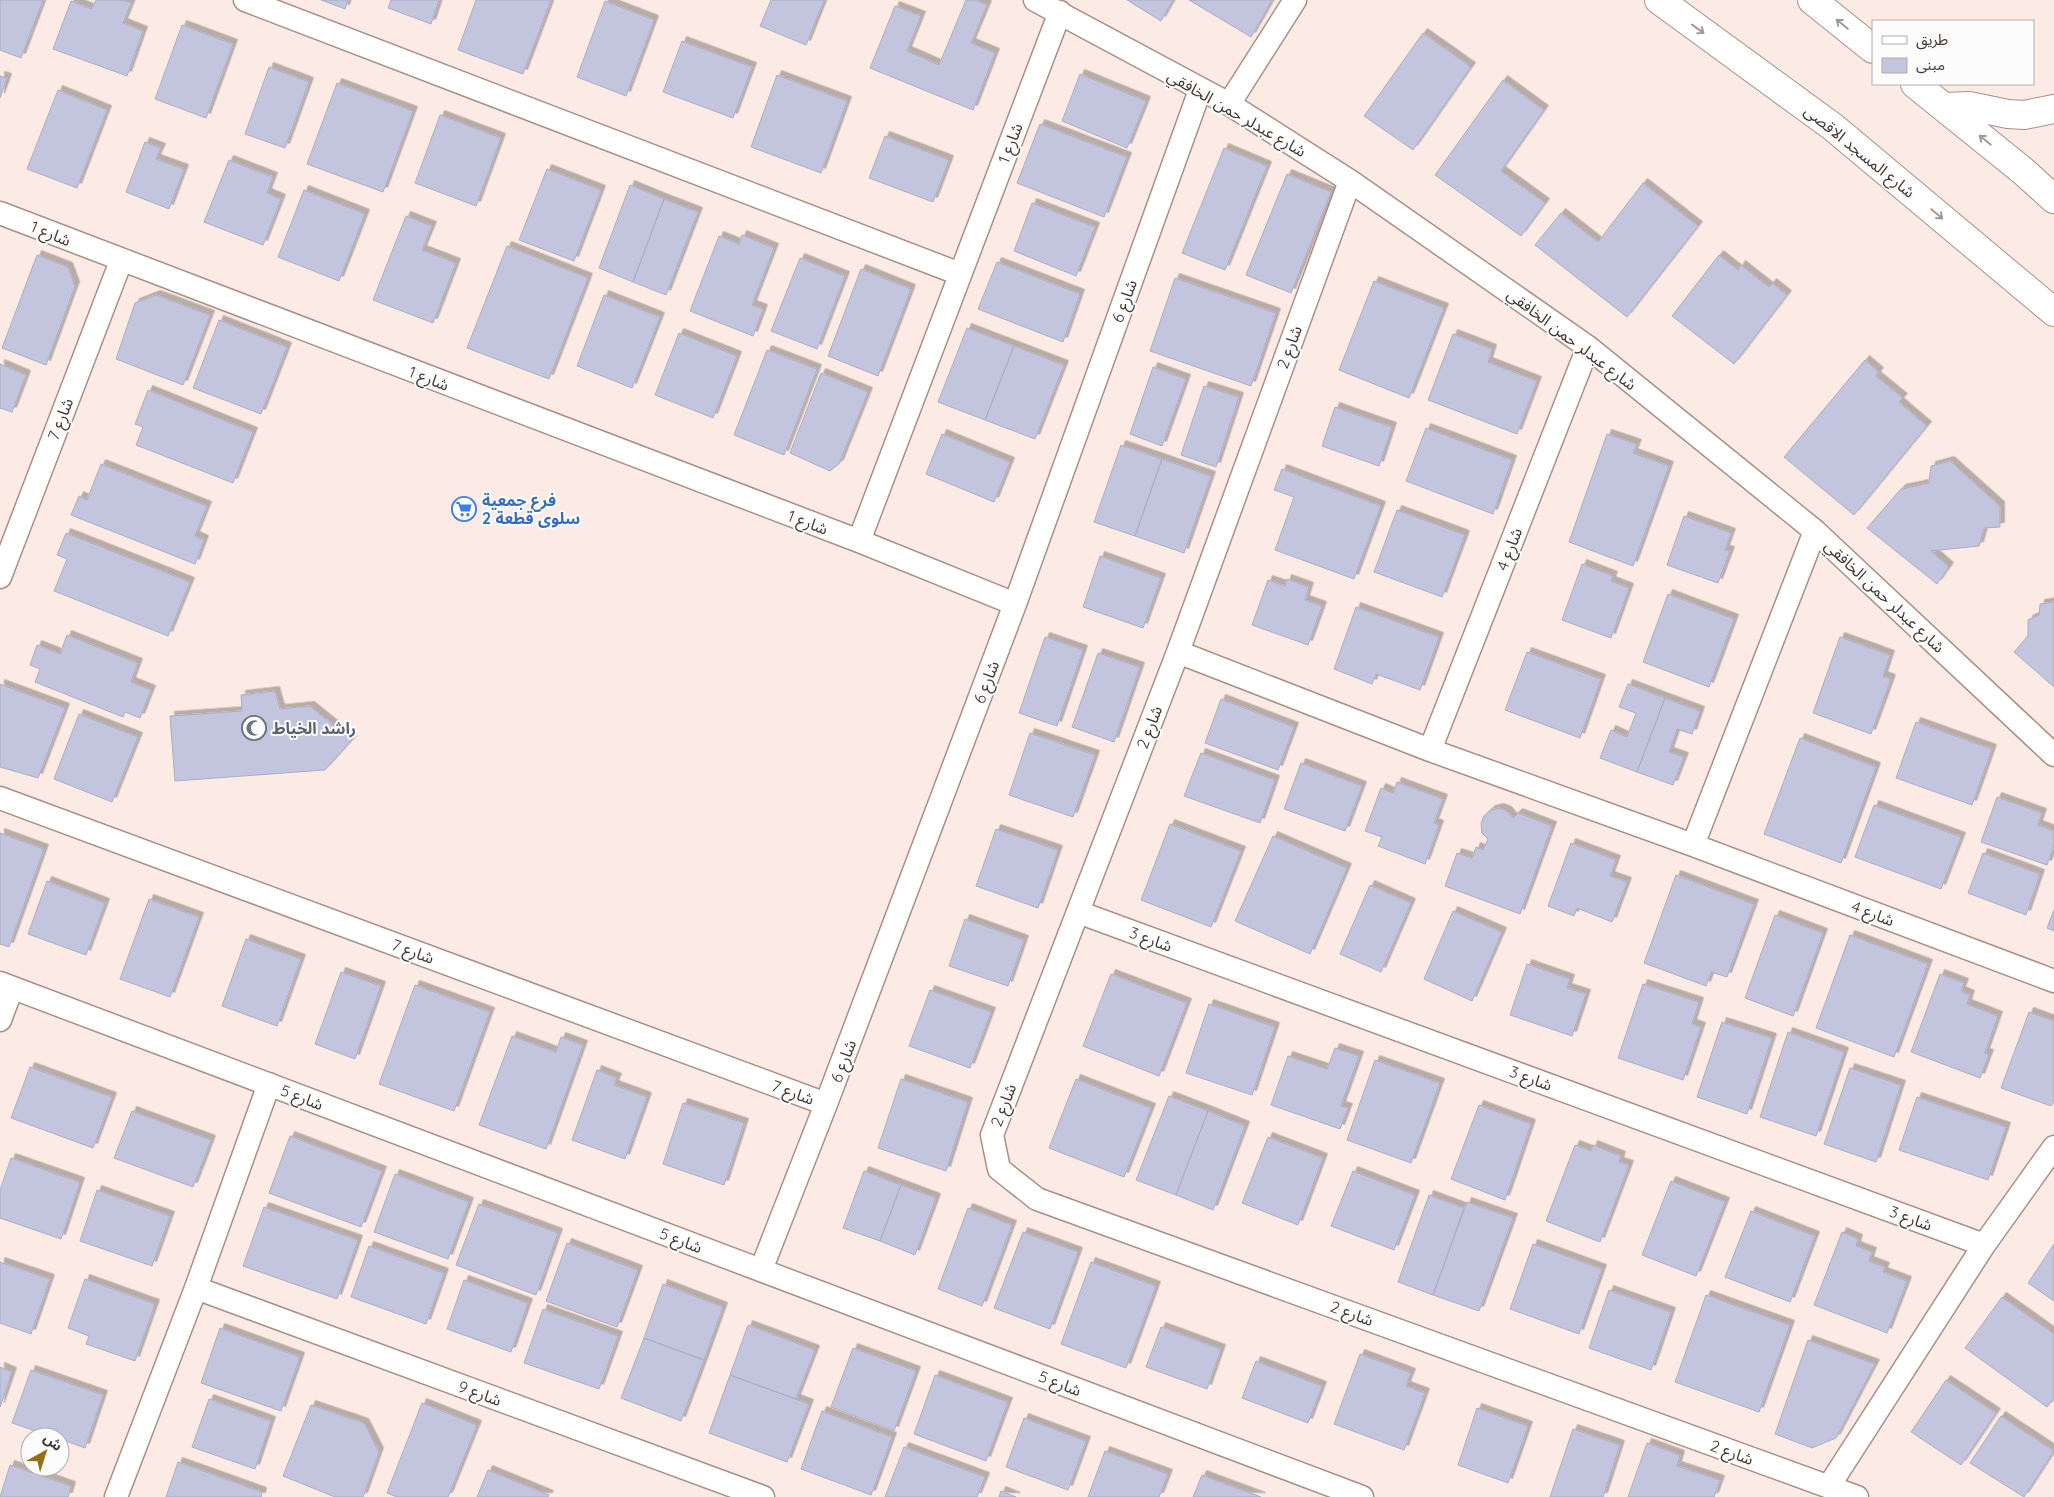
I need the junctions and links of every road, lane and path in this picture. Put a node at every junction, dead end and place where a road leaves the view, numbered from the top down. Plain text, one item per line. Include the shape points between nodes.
1 (245, 0) edge
2 (1035, 0) edge
3 (1295, 0) edge
4 (1659, 0) edge
5 (1812, 0) edge
6 (1060, 12) junction
7 (1872, 48) edge
8 (1917, 85) edge
9 (1200, 90) junction
10 (1229, 104) junction
11 (1944, 107) junction
12 (2054, 109) edge
13 (1350, 181) junction
14 (2054, 198) edge
15 (0, 213) edge
16 (121, 261) junction
17 (960, 274) junction
18 (2054, 312) edge
19 (1588, 347) junction
20 (1815, 531) junction
21 (859, 541) junction
22 (0, 577) edge
23 (1015, 604) junction
24 (1178, 652) junction
25 (1430, 750) junction
26 (2054, 754) edge
27 (0, 798) edge
28 (1693, 845) junction
29 (1078, 912) junction
30 (2054, 981) edge
31 (6, 986) edge
32 (0, 1020) edge
33 (269, 1084) junction
34 (826, 1104) junction
35 (2054, 1148) edge
36 (1984, 1245) junction
37 (761, 1270) junction
38 (196, 1288) junction
39 (1829, 1486) junction
40 (116, 1497) edge
41 (763, 1497) edge
42 (1362, 1497) edge
43 (1857, 1497) edge

1 - 17 street
2 - 6 street, شارع عبدلر حمن الخافقي
3 - 10 street
4 -> 18 main road, شارع المسجد الاقصى via 1833,127
7 -> 5 main road
6 - 9 street, شارع عبدلر حمن الخافقي
6 - 17 street, شارع 1
8 - 11 main road
9 - 10 street, شارع عبدلر حمن الخافقي
9 - 23 street, شارع 6
10 - 13 street, شارع عبدلر حمن الخافقي
11 - 12 main road via 1969,106 2024,115
14 -> 11 main road
13 - 19 street, شارع عبدلر حمن الخافقي
13 - 24 street, شارع 2
15 - 16 street, شارع 1
16 - 21 street, شارع 1
16 - 22 street, شارع 7
17 - 21 street, شارع 1
19 - 20 street, شارع عبدلر حمن الخافقي
19 - 25 street, شارع 4
20 - 26 street, شارع عبدلر حمن الخافقي
20 - 28 street
21 - 23 street, شارع 1
23 - 34 street, شارع 6
24 - 25 street, شارع 4
24 - 29 street, شارع 2
25 - 28 street, شارع 4
27 - 34 street, شارع 7
28 - 30 street, شارع 4
29 - 36 street, شارع 3
29 - 39 street, شارع 2 via 992,1135 999,1169 1037,1199
31 - 32 street
31 - 33 street, شارع 5
33 - 37 street, شارع 5
33 - 38 street
34 - 37 street, شارع 6
35 - 36 street
36 - 39 street
37 - 42 street, شارع 5
38 - 40 street
38 - 41 street, شارع 9
39 - 43 street, شارع 2

